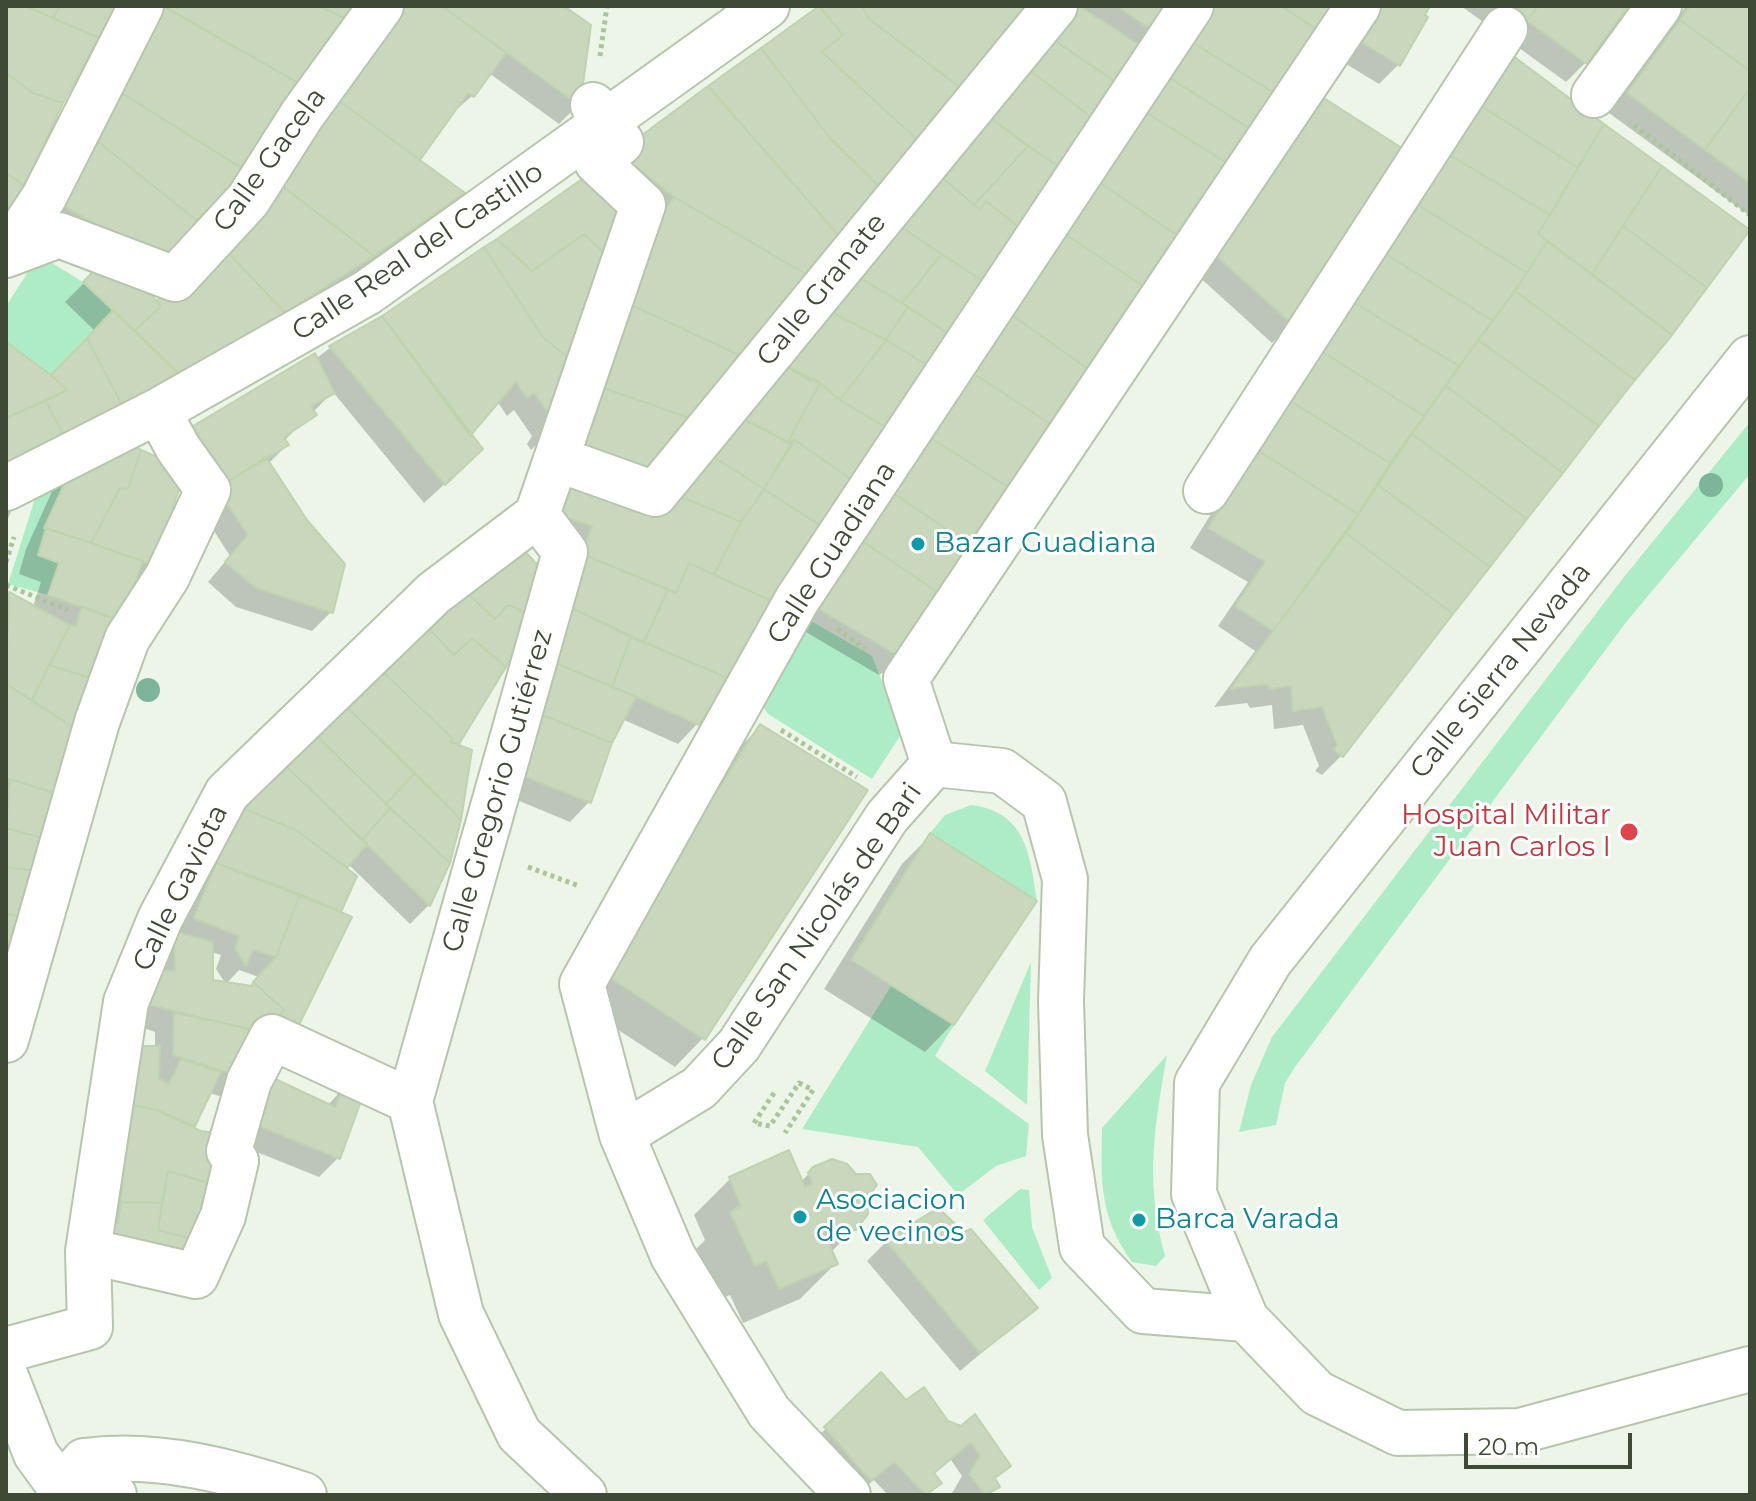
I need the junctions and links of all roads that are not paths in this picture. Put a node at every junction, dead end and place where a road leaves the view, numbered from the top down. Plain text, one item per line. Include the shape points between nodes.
1 (141, 6) edge
2 (381, 6) edge
3 (767, 6) edge
4 (1055, 6) edge
5 (1191, 6) edge
6 (1358, 6) edge
7 (1659, 6) edge
8 (1505, 29) dead end
9 (1594, 95) dead end
10 (600, 114) junction
11 (6, 255) edge
12 (1750, 358) edge
13 (158, 411) junction
14 (557, 459) junction
15 (6, 488) edge
16 (1206, 491) dead end
17 (537, 515) junction
18 (934, 764) junction
19 (6, 1040) edge
20 (410, 1101) junction
21 (622, 1135) junction
22 (88, 1251) junction
23 (1246, 1319) junction
24 (6, 1350) edge
25 (1750, 1369) edge
26 (6, 1377) edge
27 (68, 1481) edge
28 (114, 1495) edge
29 (304, 1495) edge
30 (584, 1495) edge
31 (848, 1495) edge

1 - 11 street via 44,197
2 - 11 street, Calle Gacela via 248,200 175,279 59,235
3 - 10 street, Calle Real del Castillo
4 - 14 street, Calle Granate via 655,494
5 - 21 street, Calle Guadiana via 797,600 582,984
6 - 18 street via 906,679
7 - 9 street
8 - 16 street
10 - 13 street, Calle Real del Castillo via 368,292
10 - 14 street via 621,142 597,162 643,205
12 - 23 street, Calle Sierra Nevada via 1270,961 1197,1083 1194,1194
13 - 15 street, Calle Real del Castillo
13 - 19 street via 208,490 167,577 127,639 97,722
14 - 17 street
17 - 20 street, Calle Gregorio Gutiérrez via 565,552
17 - 22 street, Calle Gaviota via 434,593 227,793 160,919 126,1002
18 - 21 street, Calle San Nicolás de Bari via 900,804 739,1045 699,1088
18 - 23 street, Calle San Nicolás de Bari via 1002,771 1044,802 1065,879 1065,1135 1082,1247 1143,1311
20 - 22 street via 272,1037 241,1102 229,1151 236,1161 223,1216 196,1276
20 - 30 street, Calle Gregorio Gutiérrez via 461,1314 519,1434
21 - 31 street, Calle Guadiana via 673,1256 769,1412
22 - 24 street, Calle Gaviota via 90,1327
23 - 25 street, Calle Sierra Nevada via 1317,1393 1398,1433 1520,1431
26 - 27 street via 36,1454
27 - 28 street
27 - 29 street via 107,1458 225,1469

